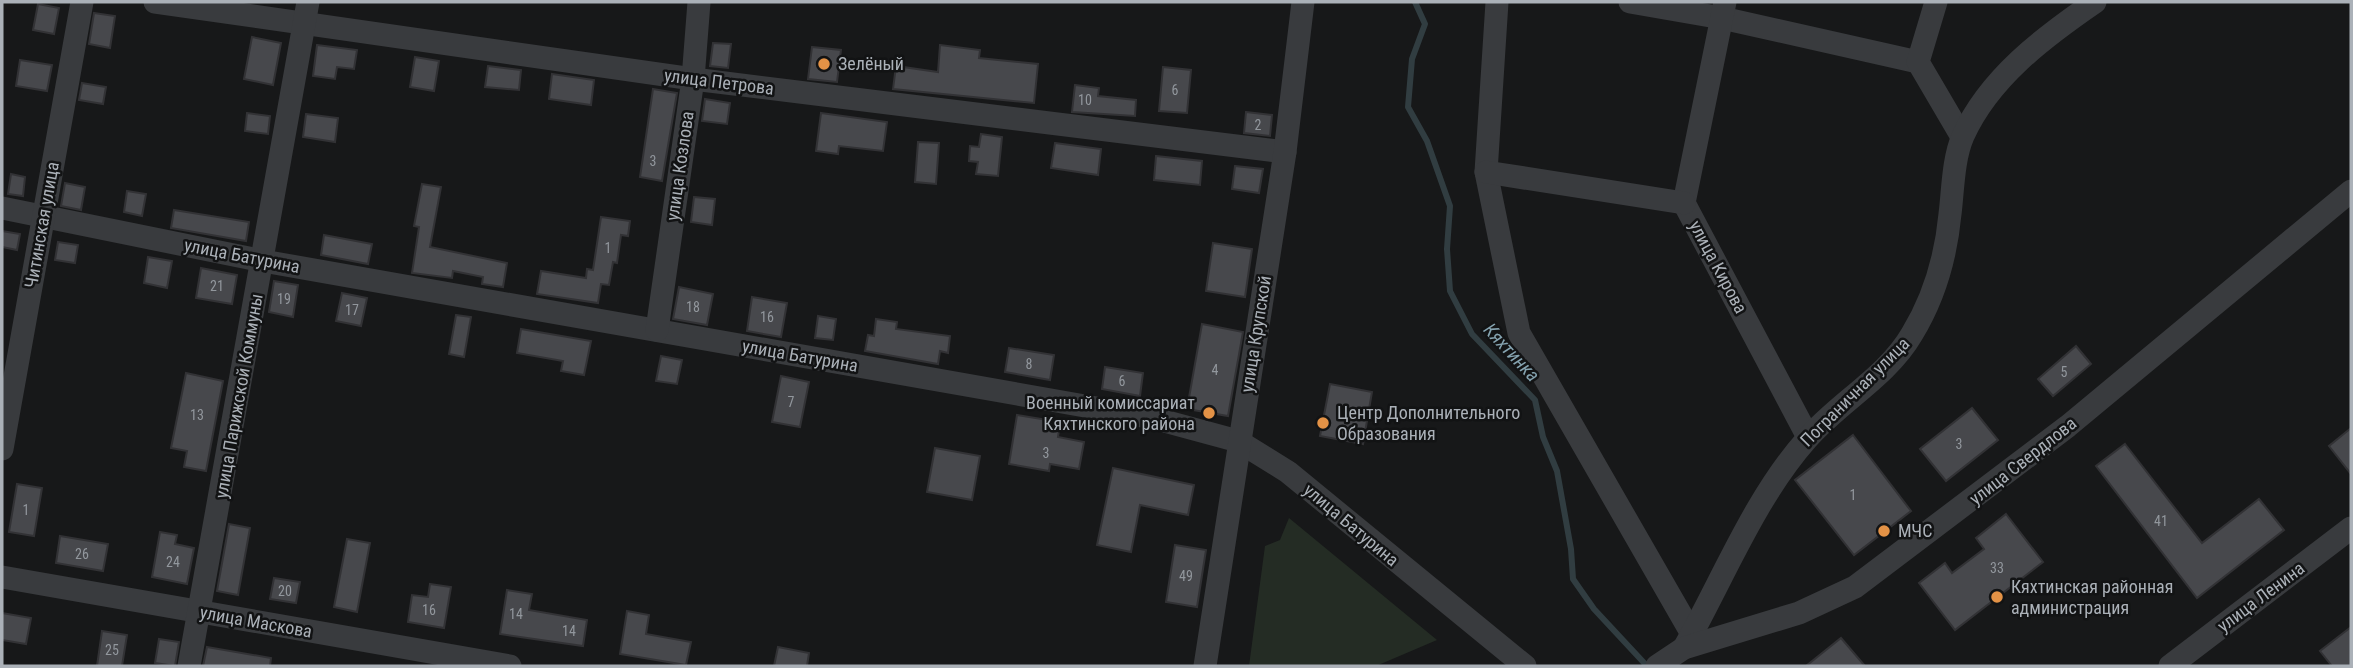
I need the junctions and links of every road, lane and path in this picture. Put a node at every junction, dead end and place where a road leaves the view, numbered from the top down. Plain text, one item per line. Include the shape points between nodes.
1 (82, 2) edge
2 (155, 2) edge
3 (699, 2) edge
4 (1303, 2) edge
5 (1497, 2) edge
6 (1630, 2) edge
7 (1936, 2) edge
8 (2095, 2) edge
9 (1724, 10) edge
10 (306, 13) edge
11 (1918, 62) junction
12 (693, 79) junction
13 (1962, 137) junction
14 (1285, 152) junction
15 (1486, 172) junction
16 (2351, 191) edge
17 (1684, 203) junction
18 (2, 208) edge
19 (43, 216) junction
20 (263, 261) junction
21 (657, 330) junction
22 (1808, 437) junction
23 (1238, 441) junction
24 (2, 449) edge
25 (2351, 528) edge
26 (2, 577) edge
27 (199, 612) junction
28 (1688, 641) junction
29 (1661, 664) edge
30 (189, 666) edge
31 (510, 666) edge
32 (1205, 666) edge
33 (1525, 666) edge
34 (2170, 666) edge

1 - 19 street, Читинская улица
2 - 10 street, улица Петрова
3 - 12 street, улица Козлова
4 - 14 street, улица Крупской
5 - 15 street
6 - 9 street
7 - 11 street
8 - 13 street, Пограничная улица via 2016,62
9 - 11 street
9 - 17 street, улица Кирова
10 - 12 street, улица Петрова
10 - 20 street, улица Парижской Коммуны
11 - 13 street
12 - 14 street, улица Петрова
12 - 21 street, улица Козлова
13 - 22 street, Пограничная улица via 1937,282 1911,336 1867,385
14 - 23 street, улица Крупской
15 - 17 street
15 - 28 street via 1519,333
16 - 28 street, улица Свердлова via 2068,426 1855,587 1798,613
17 - 22 street, улица Кирова
18 - 19 street, улица Батурина
19 - 20 street, улица Батурина
19 - 24 street, Читинская улица
20 - 21 street, улица Батурина
20 - 27 street, улица Парижской Коммуны
21 - 23 street, улица Батурина via 1153,418
22 - 28 street, Пограничная улица via 1747,528
23 - 32 street, улица Крупской
23 - 33 street, улица Батурина via 1288,472
25 - 34 street, улица Ленина
26 - 27 street, улица Маскова
27 - 30 street, улица Парижской Коммуны
27 - 31 street, улица Маскова
28 - 29 street, улица Свердлова

